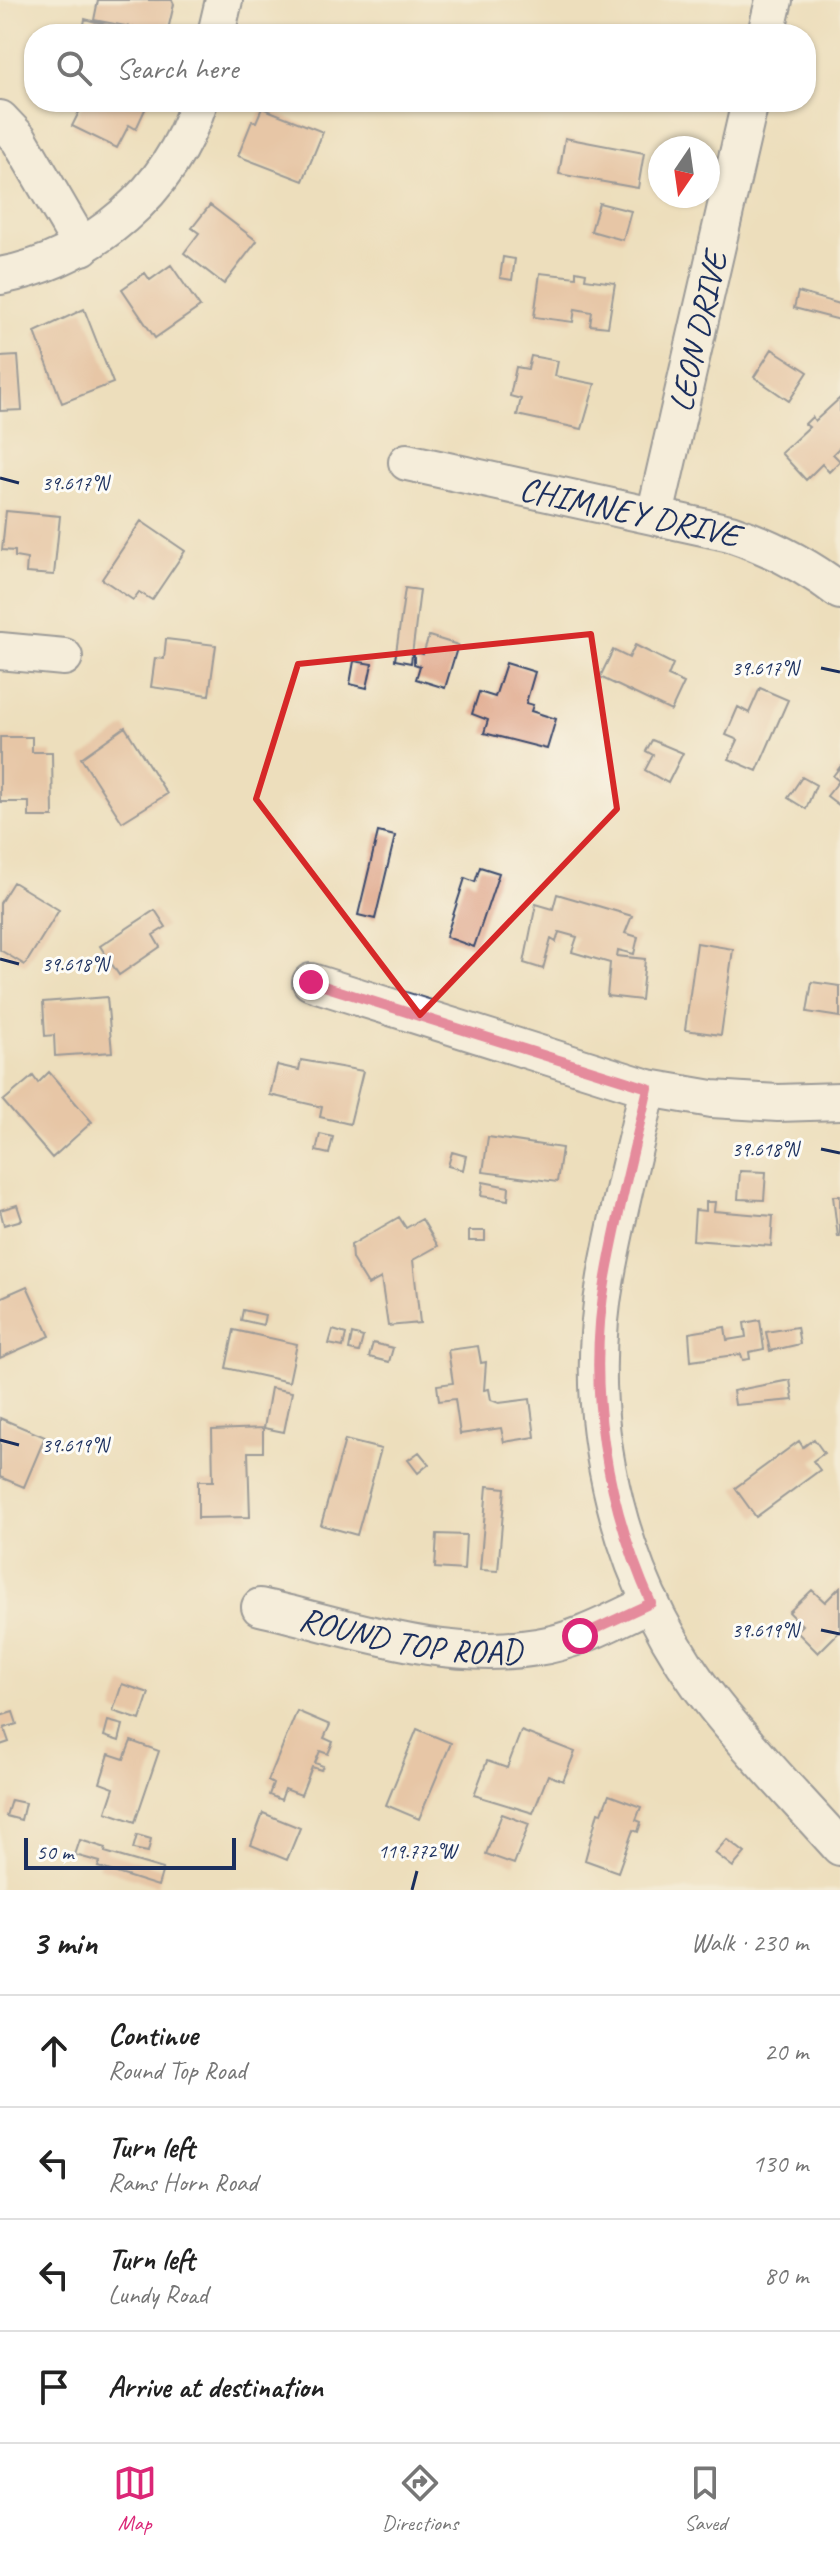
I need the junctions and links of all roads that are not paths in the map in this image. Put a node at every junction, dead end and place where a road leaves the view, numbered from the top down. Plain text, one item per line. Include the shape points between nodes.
1 (224, 0) edge
2 (774, 0) edge
3 (218, 24) edge
4 (768, 24) edge
5 (194, 112) edge
6 (748, 112) edge
7 (0, 119) edge
8 (82, 247) junction
9 (0, 276) edge
10 (407, 462) dead end
11 (655, 515) junction
12 (840, 591) edge
13 (0, 651) edge
14 (64, 657) dead end
15 (311, 982) dead end
16 (648, 1088) junction
17 (840, 1101) edge
18 (651, 1603) junction
19 (260, 1607) dead end
20 (840, 1847) edge

1 - 3 street
2 - 4 street
5 - 8 street via 172,161 148,193
6 - 11 street, LEON DRIVE
7 - 8 street via 19,139
8 - 9 street
10 - 11 street, CHIMNEY DRIVE
11 - 12 street, CHIMNEY DRIVE via 770,547
13 - 14 street
15 - 16 street
16 - 17 street via 725,1100
16 - 18 street via 605,1279 599,1403 621,1525
18 - 19 street, ROUND TOP ROAD via 580,1636 498,1652 428,1645
18 - 20 street via 715,1706

